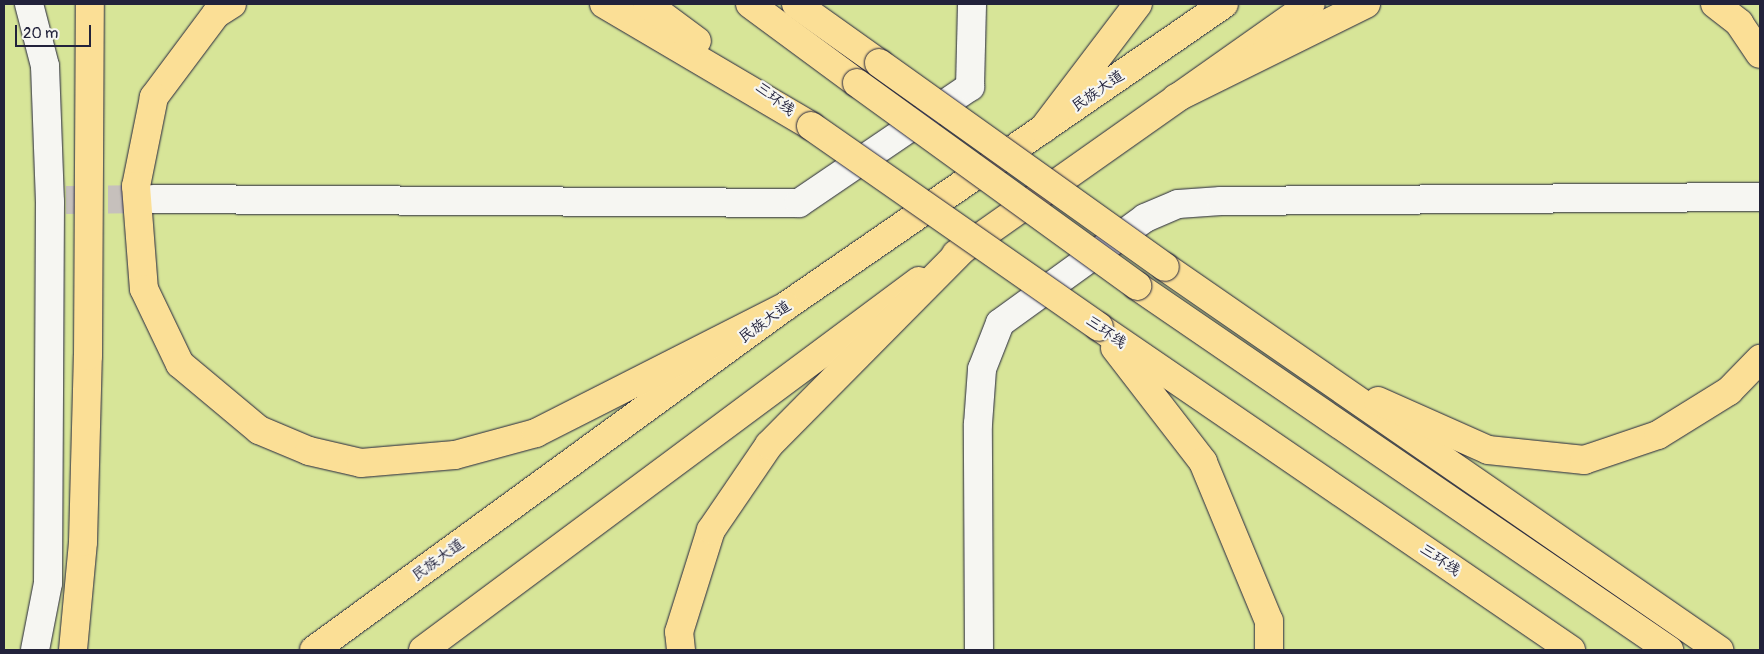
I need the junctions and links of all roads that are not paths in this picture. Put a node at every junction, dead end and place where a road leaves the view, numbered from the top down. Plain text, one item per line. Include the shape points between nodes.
1 (29, 4) edge
2 (90, 4) edge
3 (232, 4) edge
4 (604, 4) edge
5 (647, 4) edge
6 (750, 4) edge
7 (796, 4) edge
8 (809, 4) edge
9 (972, 4) edge
10 (1138, 4) edge
11 (1224, 4) edge
12 (1310, 4) edge
13 (1366, 4) edge
14 (1715, 4) edge
15 (836, 32) junction
16 (1760, 54) edge
17 (1176, 98) junction
18 (811, 126) junction
19 (1043, 129) junction
20 (1760, 197) edge
21 (153, 199) tunnel mouth
22 (962, 249) junction
23 (786, 306) junction
24 (1099, 327) junction
25 (1260, 334) junction
26 (1760, 359) edge
27 (35, 650) edge
28 (73, 650) edge
29 (314, 650) edge
30 (423, 650) edge
31 (681, 650) edge
32 (979, 650) edge
33 (1268, 650) edge
34 (1571, 650) edge
35 (1669, 650) edge
36 (1719, 650) edge

1 - 27 street via 45,66 58,201 48,583
2 - 28 main road via 88,366 83,542
3 - 23 main road via 216,14 154,97 136,186 144,289 180,364 259,430 309,451 361,463 455,455 536,433
4 - 18 main road
5 - 18 main road, 三环线
6 - 35 main road, bridge via 1137,286
7 - 15 main road
8 - 15 main road
9 - 21 street via 970,87 799,203
10 - 19 main road
11 - 19 main road, 民族大道
12 - 17 main road
13 - 17 main road
14 - 16 main road via 1738,23
15 - 25 main road, bridge
17 - 22 main road
18 - 24 main road, 三环线, bridge
19 - 23 main road, 民族大道
20 - 32 street via 1221,201 1178,204 1145,218 1000,323 982,369 978,424
22 - 30 main road
22 - 31 main road via 769,445 711,530 679,632
23 - 29 main road, 民族大道
24 - 33 main road via 1203,462 1269,621
24 - 34 main road, 三环线
25 - 26 main road via 1382,403 1488,450 1584,460 1658,435 1729,391
25 - 36 main road

